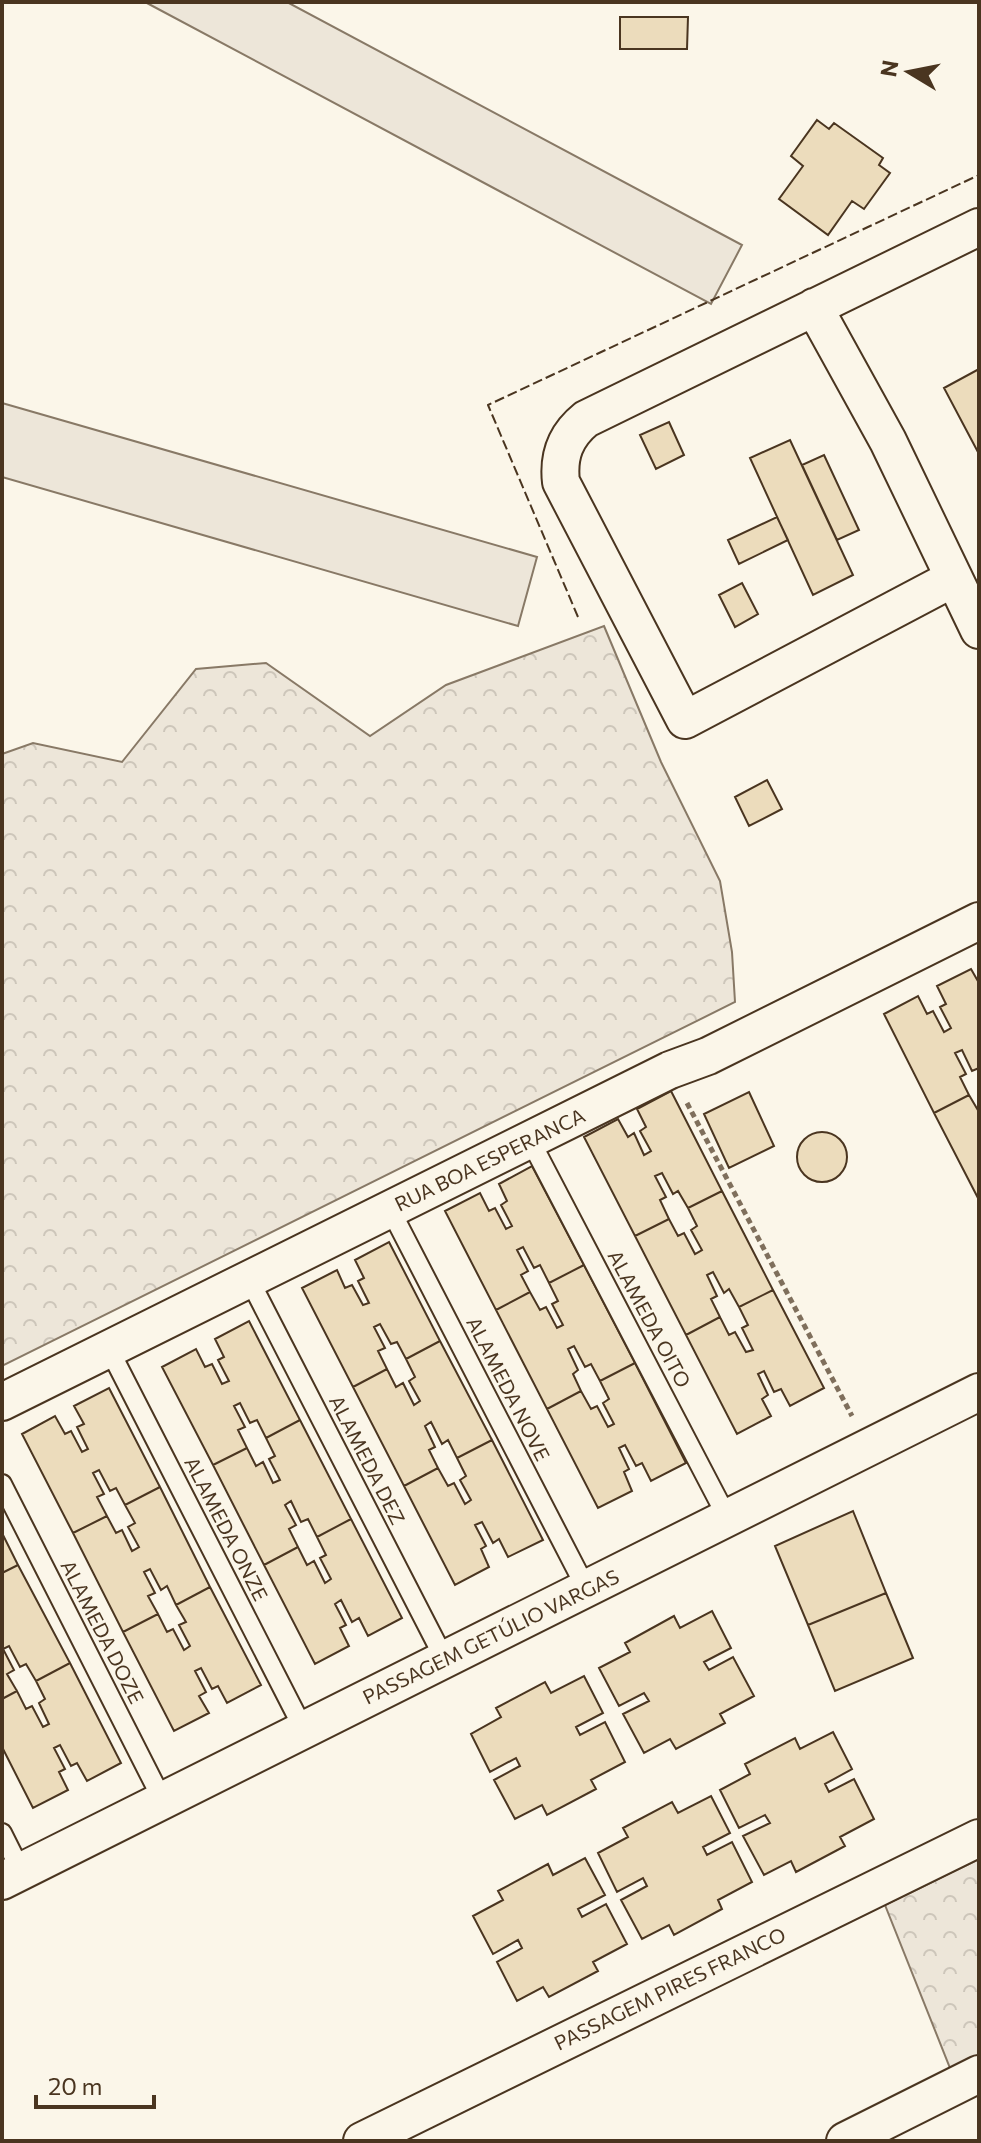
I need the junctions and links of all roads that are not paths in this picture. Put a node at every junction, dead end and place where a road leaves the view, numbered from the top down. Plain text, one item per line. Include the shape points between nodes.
1 (979, 227) edge
2 (814, 307) junction
3 (954, 578) junction
4 (979, 630) edge
5 (976, 928) edge
6 (530, 1140) junction
7 (390, 1209) junction
8 (249, 1279) junction
9 (109, 1349) junction
10 (979, 1392) edge
11 (2, 1402) edge
12 (2, 1484) edge
13 (728, 1519) junction
14 (587, 1590) junction
15 (445, 1660) junction
16 (304, 1730) junction
17 (163, 1801) junction
18 (2, 1833) edge
19 (979, 1838) edge
20 (12, 1876) edge
21 (979, 2074) edge
22 (362, 2141) edge
23 (845, 2141) edge

1 - 2 street
2 - 3 street via 888,441
2 - 3 street via 586,419 562,451 561,482 685,720
3 - 4 street
5 - 6 street, RUA BOA ESPERANCA
6 - 7 street, RUA BOA ESPERANCA
6 - 13 lane, ALAMEDA OITO
7 - 8 street, RUA BOA ESPERANCA
7 - 14 lane, ALAMEDA NOVE
8 - 9 street, RUA BOA ESPERANCA
8 - 15 lane, ALAMEDA DEZ
9 - 11 street, RUA BOA ESPERANCA
9 - 16 lane, ALAMEDA ONZE
10 - 13 street, PASSAGEM GETÚLIO VARGAS
12 - 17 lane, ALAMEDA DOZE
13 - 14 street, PASSAGEM GETÚLIO VARGAS
14 - 15 street, PASSAGEM GETÚLIO VARGAS
15 - 16 street, PASSAGEM GETÚLIO VARGAS
16 - 17 street, PASSAGEM GETÚLIO VARGAS
17 - 20 street, PASSAGEM GETÚLIO VARGAS
18 - 20 lane
19 - 22 street, PASSAGEM PIRES FRANCO
21 - 23 street

